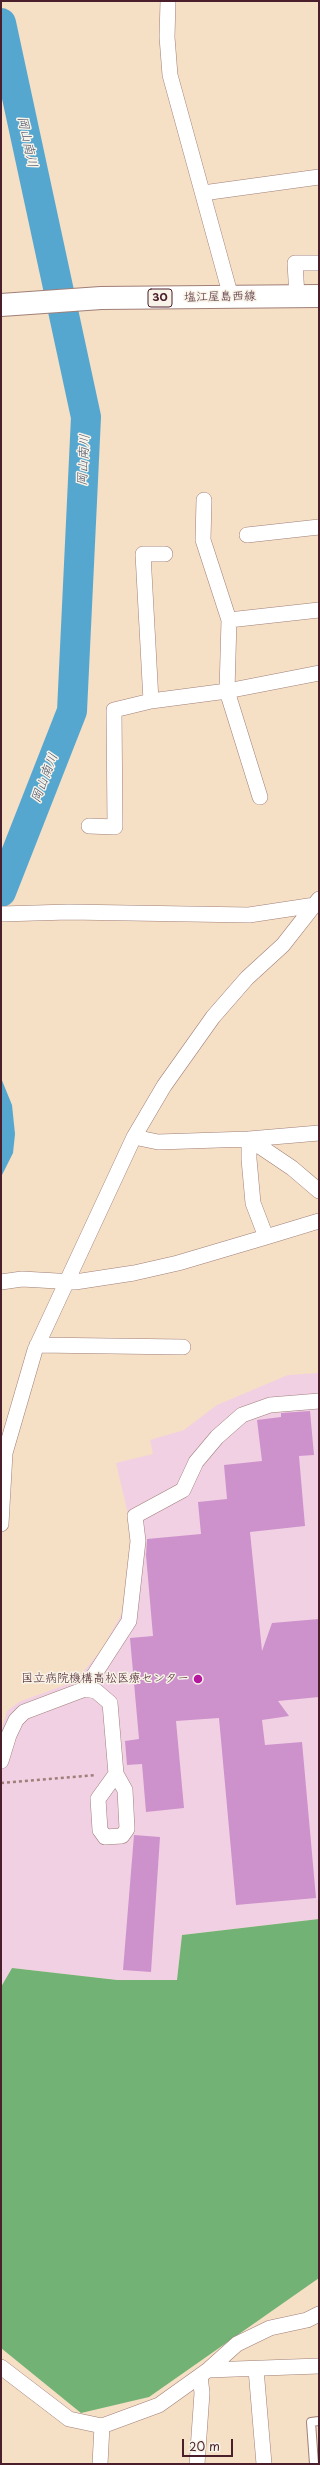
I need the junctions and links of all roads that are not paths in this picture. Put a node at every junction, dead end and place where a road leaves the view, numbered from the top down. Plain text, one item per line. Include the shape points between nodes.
1 (168, 1) edge
2 (319, 177) edge
3 (203, 193) junction
4 (319, 263) edge
5 (297, 296) junction
6 (319, 296) edge
7 (231, 297) junction
8 (1, 305) edge
9 (204, 500) dead end
10 (319, 527) edge
11 (247, 535) dead end
12 (165, 554) dead end
13 (319, 610) edge
14 (229, 620) junction
15 (319, 674) edge
16 (227, 691) junction
17 (151, 701) junction
18 (260, 797) dead end
19 (89, 826) dead end
20 (317, 902) edge
21 (1, 914) edge
22 (319, 1133) edge
23 (134, 1137) junction
24 (249, 1139) junction
25 (319, 1191) edge
26 (319, 1221) edge
27 (266, 1237) junction
28 (66, 1281) junction
29 (1, 1282) edge
30 (37, 1345) junction
31 (183, 1347) dead end
32 (319, 1402) edge
33 (8, 1421) edge
34 (1, 1524) edge
35 (85, 1689) junction
36 (1, 1761) edge
37 (116, 1774) road end
38 (319, 2314) edge
39 (319, 2366) edge
40 (1, 2367) edge
41 (256, 2369) junction
42 (204, 2373) junction
43 (319, 2421) edge
44 (102, 2426) junction
45 (100, 2464) edge
46 (197, 2464) edge
47 (264, 2464) edge
48 (314, 2464) edge

1 - 3 street via 170,75
2 - 3 street
3 - 7 street
4 - 5 street via 295,264
5 - 6 main road, 塩江屋島西線 / 30
5 - 7 main road, 塩江屋島西線 / 30
7 - 8 main road, 塩江屋島西線 / 30 via 101,298
9 - 14 street via 203,540
10 - 11 street
12 - 17 street via 143,554
13 - 14 street
14 - 16 street
15 - 16 street
16 - 17 street
16 - 18 street
17 - 19 street via 114,710 114,827
20 - 21 street via 249,915 69,912
20 - 23 street via 283,945 247,978 213,1017 164,1086
22 - 24 street
23 - 24 street via 158,1142
23 - 28 street
24 - 25 street via 292,1168
24 - 27 street via 248,1159 253,1203
26 - 27 street
27 - 28 street via 134,1273 75,1282
28 - 29 street via 22,1279
28 - 30 street
30 - 31 street
30 - 33 street
32 - 35 street via 270,1404 242,1415 217,1437 196,1462 183,1490 135,1516 138,1541 129,1621
33 - 34 street
35 - 36 street via 24,1712 9,1735
35 - 37 street via 96,1691 110,1703
38 - 42 street via 307,2320 270,2328 237,2344
39 - 41 street
40 - 44 street via 69,2419
41 - 42 street
41 - 47 street
42 - 44 street via 159,2405
42 - 46 street
43 - 48 lane via 311,2422
44 - 45 street

